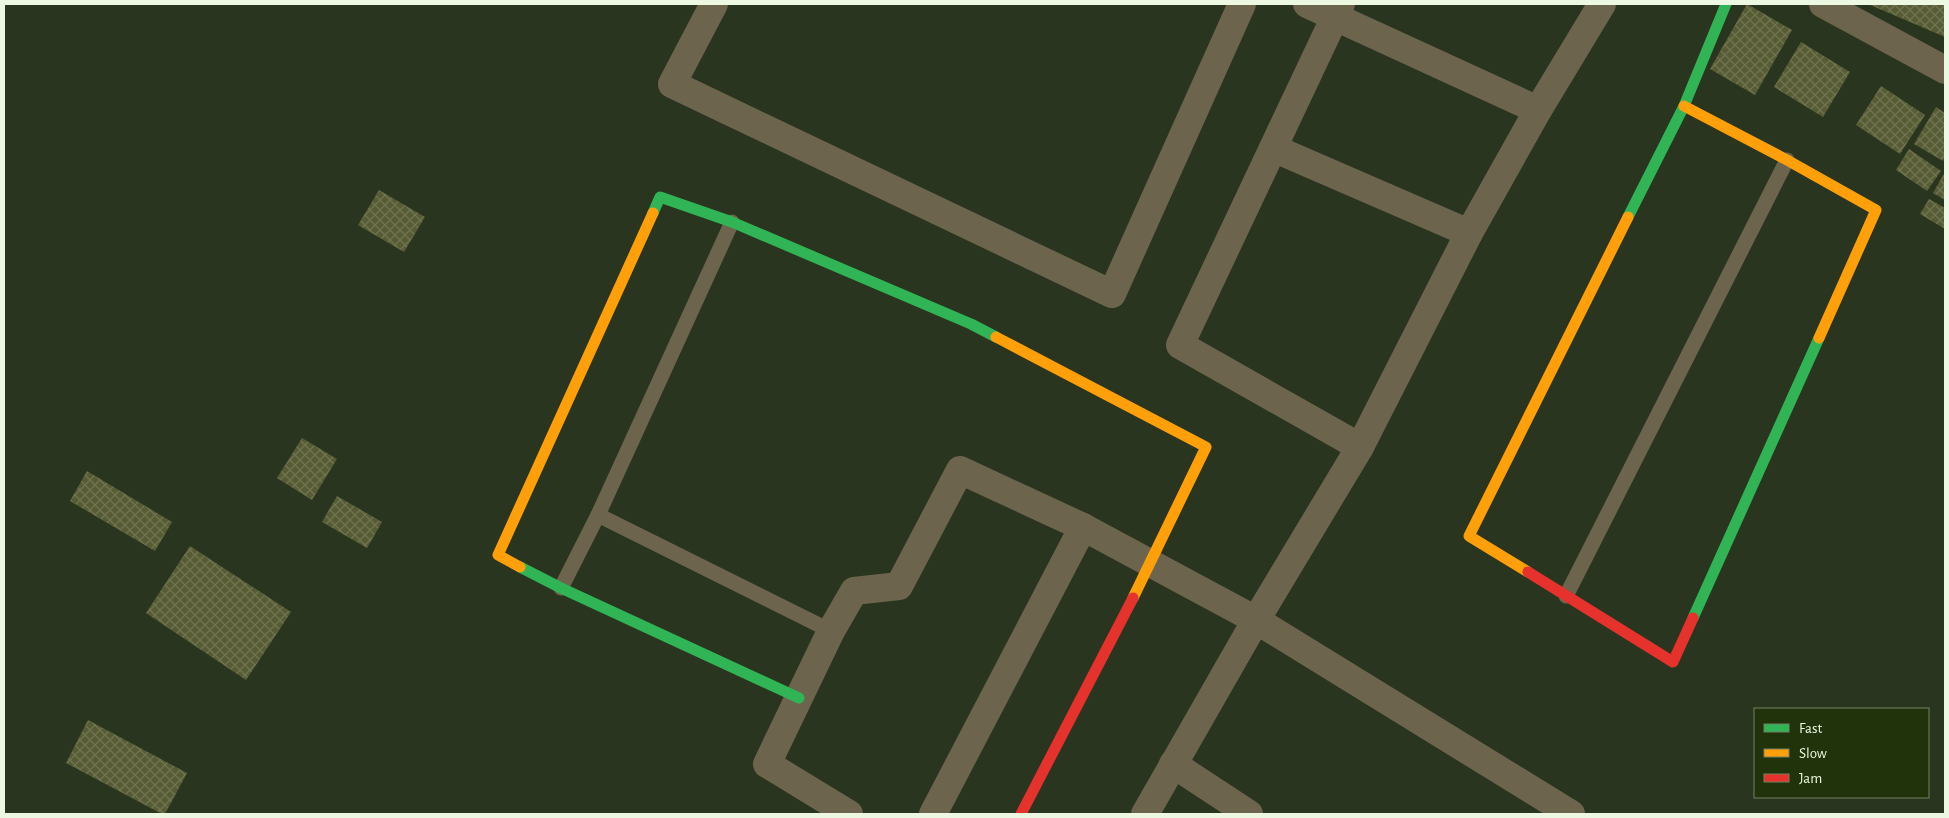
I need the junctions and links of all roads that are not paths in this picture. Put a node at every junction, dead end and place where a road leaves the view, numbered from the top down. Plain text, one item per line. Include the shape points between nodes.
1 (714, 4) edge
2 (1242, 4) edge
3 (1307, 4) edge
4 (1602, 4) edge
5 (1726, 4) edge
6 (1823, 4) edge
7 (1338, 10) edge
8 (1945, 70) edge
9 (1684, 106) junction
10 (1538, 110) junction
11 (1273, 148) junction
12 (1786, 160) junction
13 (732, 222) junction
14 (1469, 233) junction
15 (1360, 448) junction
16 (598, 515) junction
17 (1083, 527) junction
18 (1151, 564) junction
19 (561, 588) junction
20 (1566, 596) junction
21 (1256, 620) junction
22 (831, 631) junction
23 (799, 698) junction
24 (1173, 764) junction
25 (849, 814) edge
26 (933, 814) edge
27 (1021, 814) edge
28 (1145, 814) edge
29 (1249, 814) edge
30 (1571, 814) edge

1 - 2 street via 672,84 1112,294
3 - 7 street
4 - 10 street
5 - 9 street
6 - 8 street
7 - 10 street
7 - 11 street
9 - 12 street
9 - 20 street via 1469,536
10 - 14 street
11 - 14 street
11 - 15 street via 1180,345
12 - 20 lane
12 - 20 street via 1876,210 1673,662
13 - 16 lane
13 - 18 street via 971,324 1206,447
13 - 19 street via 660,197 498,555
14 - 15 street
15 - 21 street
16 - 19 lane
16 - 22 lane
17 - 18 street
17 - 22 street via 960,470 899,586 854,591
17 - 26 street
18 - 21 street
18 - 27 street
19 - 23 street
21 - 24 street
21 - 30 street
22 - 23 street
23 - 25 street via 767,764
24 - 28 street
24 - 29 street

